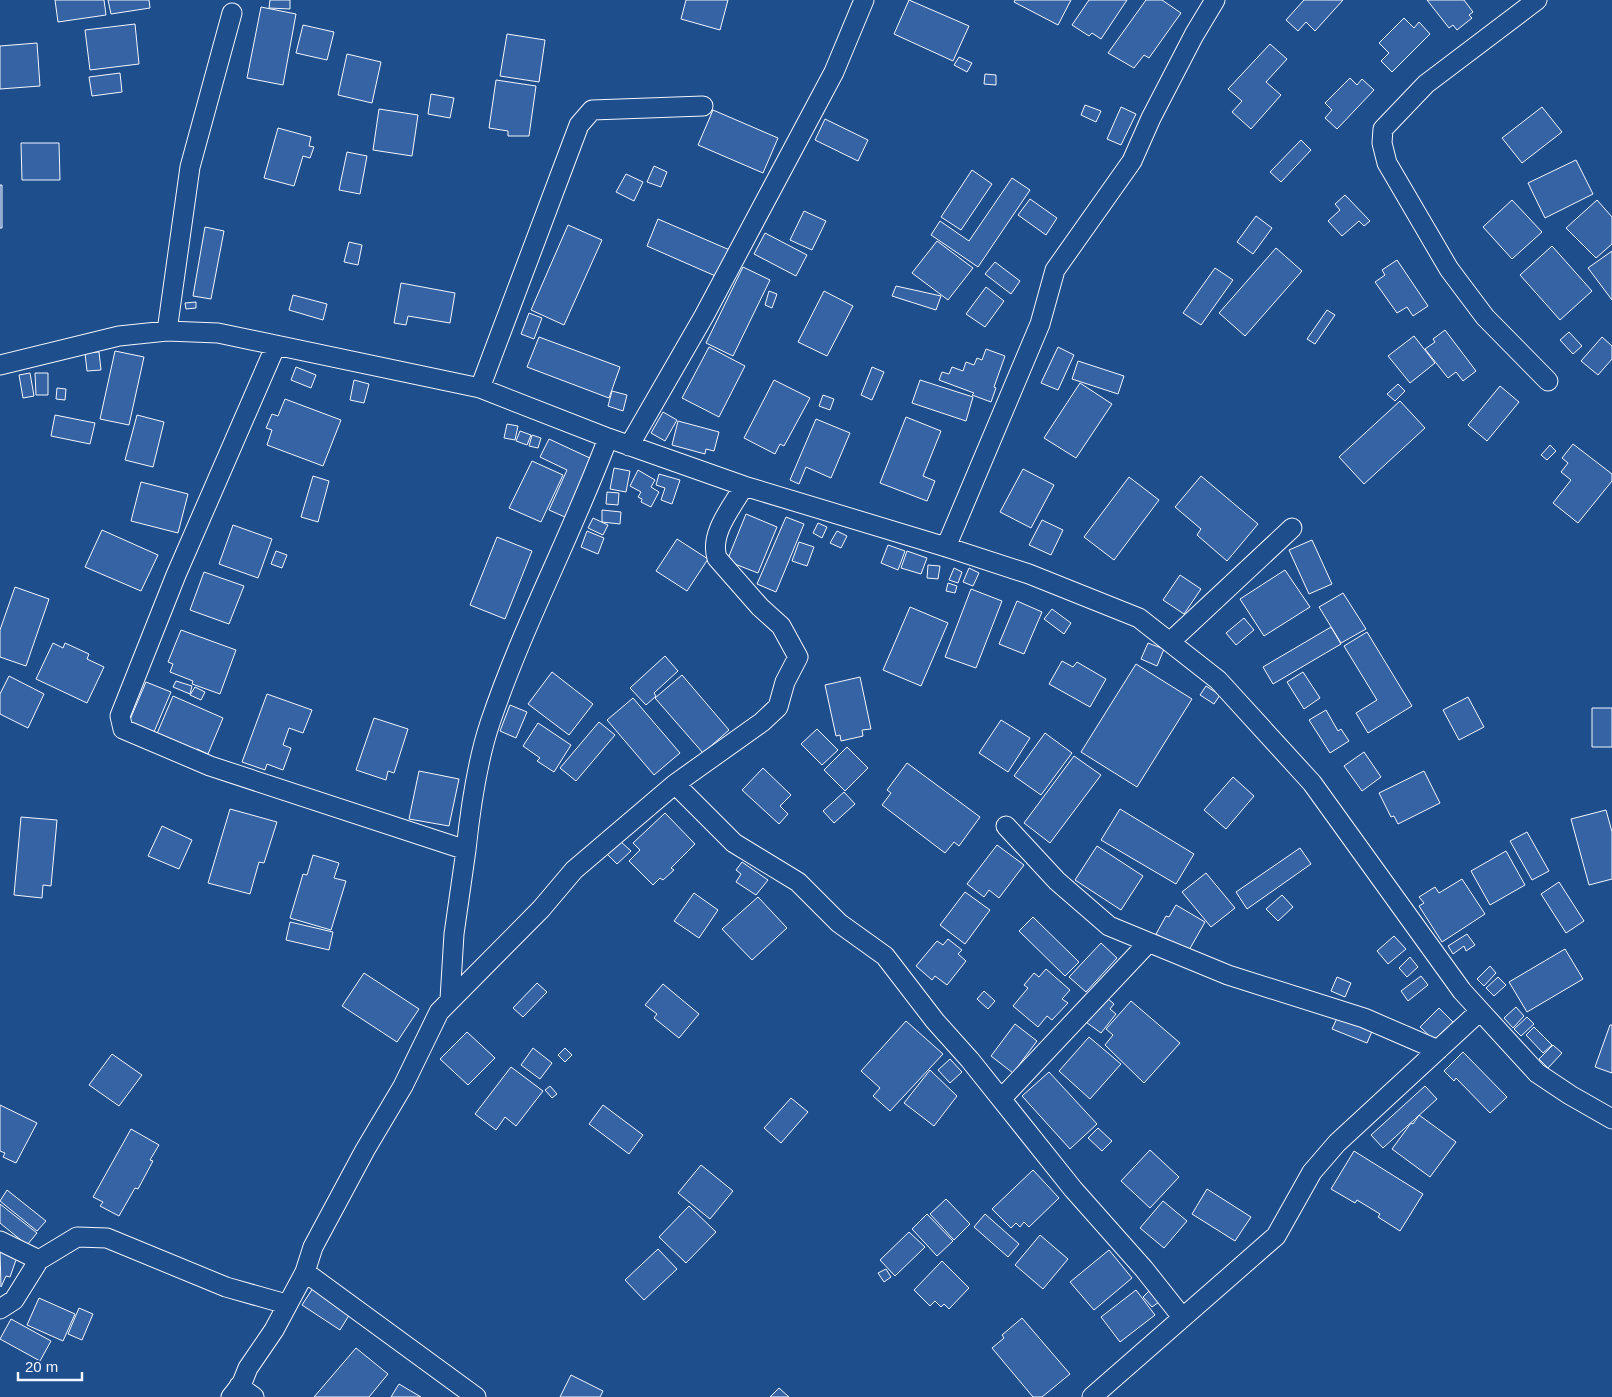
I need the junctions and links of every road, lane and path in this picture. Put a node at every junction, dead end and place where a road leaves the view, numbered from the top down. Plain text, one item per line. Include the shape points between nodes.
1 (864, 0) edge
2 (1537, 0) edge
3 (1213, 1) edge
4 (232, 13) dead end
5 (703, 106) dead end
6 (167, 330) junction
7 (276, 345) junction
8 (0, 366) edge
9 (1548, 381) dead end
10 (480, 388) junction
11 (608, 438) junction
12 (629, 446) junction
13 (744, 486) junction
14 (1292, 528) dead end
15 (946, 547) junction
16 (1170, 641) junction
17 (675, 784) junction
18 (1006, 826) dead end
19 (466, 850) junction
20 (1148, 943) junction
21 (450, 999) junction
22 (1480, 1011) junction
23 (1438, 1050) junction
24 (1002, 1099) junction
25 (1612, 1119) edge
26 (0, 1241) edge
27 (38, 1260) junction
28 (305, 1272) junction
29 (286, 1304) junction
30 (0, 1309) edge
31 (1182, 1317) junction
32 (241, 1394) edge
33 (476, 1397) edge
34 (1092, 1397) edge

1 - 12 street via 834,72 704,316
2 - 9 street via 1426,84 1383,129 1382,143 1387,163 1469,298
3 - 15 street via 1132,161 1055,270 1040,324
4 - 6 street via 190,167
5 - 10 street via 592,110 579,125
6 - 7 street via 218,333
6 - 8 street via 119,336
7 - 10 street
7 - 19 street via 176,575 120,716 123,729 210,766
10 - 11 street
11 - 12 street
11 - 19 street via 590,486 533,609 490,725 469,820
12 - 13 street
13 - 15 street
13 - 17 street via 716,536 714,550 717,558 760,607 781,626 798,657 785,682 778,707
14 - 16 street
15 - 16 street via 1029,574 1139,618
16 - 22 street via 1218,680 1312,783 1462,991
17 - 21 street via 574,870 536,915
17 - 24 street via 734,843 798,882 838,922 885,956 934,1021
18 - 20 street via 1057,881 1110,926
19 - 21 street via 454,934
20 - 23 street via 1228,975 1364,1018
20 - 24 street
21 - 28 street via 439,1012 403,1086 313,1247
22 - 23 street
22 - 25 street via 1537,1073
23 - 31 street via 1337,1143 1312,1172 1276,1236
24 - 31 street via 1073,1189
26 - 27 street
27 - 29 street via 77,1237 107,1238 226,1287
27 - 30 street via 14,1300
28 - 29 street
28 - 33 street
29 - 32 street via 274,1330 248,1368
31 - 34 street

